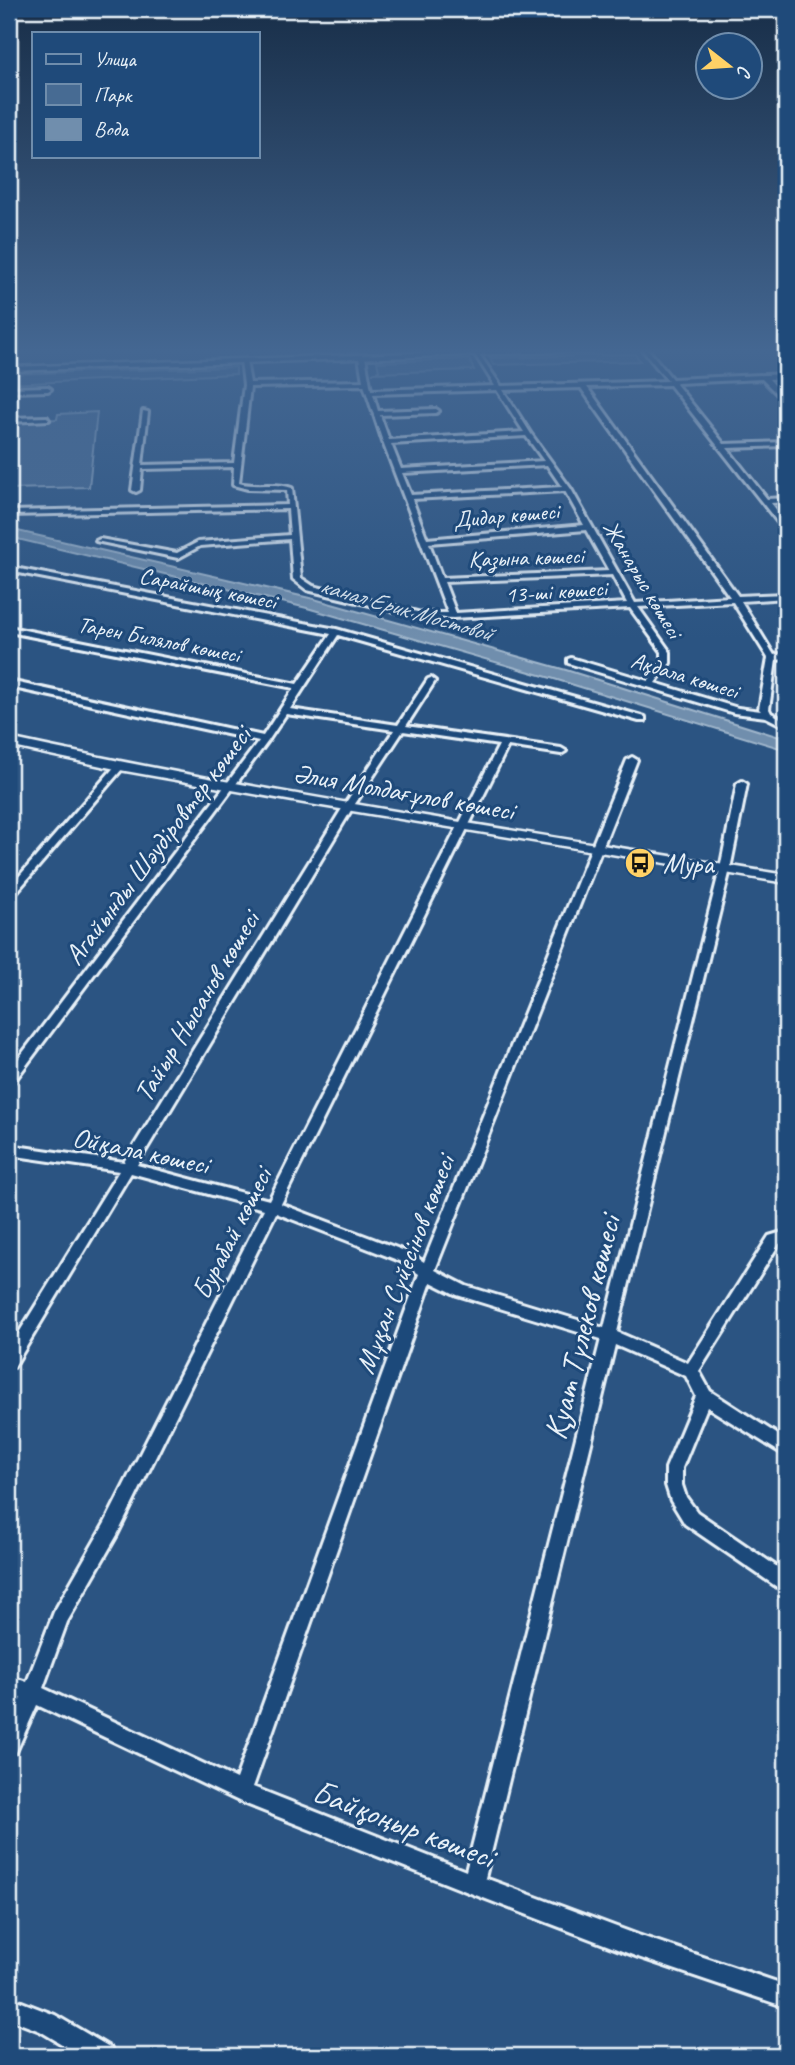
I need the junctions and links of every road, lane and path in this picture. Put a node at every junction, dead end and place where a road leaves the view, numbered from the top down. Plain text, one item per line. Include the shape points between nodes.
1 (143, 445) edge
2 (240, 445) edge
3 (387, 445) edge
4 (536, 445) edge
5 (626, 445) edge
6 (743, 445) edge
7 (723, 446) joint
8 (548, 463) junction
9 (238, 465) junction
10 (141, 467) junction
11 (398, 471) junction
12 (567, 489) junction
13 (136, 490) dead end
14 (407, 497) junction
15 (786, 500) edge
16 (766, 501) junction
17 (290, 507) junction
18 (9, 513) edge
19 (590, 527) junction
20 (786, 527) edge
21 (293, 537) junction
22 (100, 541) dead end
23 (426, 541) junction
24 (9, 569) edge
25 (615, 573) junction
26 (440, 580) junction
27 (786, 596) edge
28 (735, 598) junction
29 (632, 605) junction
30 (453, 616) junction
31 (9, 629) edge
32 (335, 632) junction
33 (786, 656) edge
34 (772, 658) junction
35 (571, 661) dead end
36 (431, 681) dead end
37 (9, 684) edge
38 (650, 684) junction
39 (301, 687) junction
40 (285, 711) junction
41 (768, 715) junction
42 (642, 719) dead end
43 (786, 724) edge
44 (399, 729) junction
45 (265, 739) junction
46 (10, 743) edge
47 (504, 744) junction
48 (561, 751) dead end
49 (632, 760) dead end
50 (120, 766) junction
51 (742, 784) dead end
52 (229, 786) junction
53 (348, 807) junction
54 (462, 826) junction
55 (597, 848) junction
56 (725, 869) junction
57 (786, 879) edge
58 (9, 894) edge
59 (9, 1080) edge
60 (9, 1150) edge
61 (127, 1167) junction
62 (272, 1206) junction
63 (786, 1237) edge
64 (427, 1272) junction
65 (610, 1335) junction
66 (9, 1362) edge
67 (691, 1371) junction
68 (704, 1396) junction
69 (786, 1449) edge
70 (786, 1583) edge
71 (9, 1685) edge
72 (32, 1693) junction
73 (9, 1745) edge
74 (241, 1792) junction
75 (473, 1884) junction
76 (786, 1996) edge
77 (9, 2008) edge
78 (103, 2056) edge

1 - 10 street
2 - 9 street
3 - 11 street
4 - 8 street, Жанарыс көшесі
5 - 28 street
6 - 7 street
7 - 16 street
8 - 11 street
8 - 12 street, Жанарыс көшесі
9 - 10 street
9 - 17 street via 235,484 287,487
10 - 13 street
11 - 14 street
12 - 14 street
12 - 19 street, Жанарыс көшесі
14 - 23 street
15 - 16 street
16 - 20 street
17 - 18 street
17 - 21 street
19 - 23 street, Дидар көшесі
19 - 25 street, Жанарыс көшесі
21 - 22 street via 198,544 178,556
21 - 30 street, 13-ші көшесi via 297,579 302,584 421,615
23 - 26 street
24 - 32 street, Сарайшық көшесі
25 - 26 street, Қазына көшесі
25 - 29 street, Жанарыс көшесі
26 - 30 street
27 - 28 street, 13-ші көшесi
28 - 29 street, 13-ші көшесi
28 - 34 street
29 - 30 street, 13-ші көшесi
29 - 38 street, Жанарыс көшесі via 666,652 666,663
31 - 39 street, Тарен Билялов көшесі
32 - 39 street, Агайынды Шәудіровтер көшесi
32 - 42 street, Сарайшық көшесі
33 - 34 street
34 - 41 street via 764,709
35 - 38 street, Ақдала көшесі
36 - 44 street, Тайыр Нысанов көшесi
37 - 45 street
38 - 41 street, Ақдала көшесі via 737,711
39 - 40 street, Агайынды Шәудіровтер көшесi
40 - 44 street
40 - 45 street, Агайынды Шәудіровтер көшесi
41 - 43 street, Ақдала көшесі
44 - 47 street
44 - 53 street, Тайыр Нысанов көшесi
45 - 52 street, Агайынды Шәудіровтер көшесi
46 - 50 main road, Әлия Молдағұлов көшесі
47 - 48 street
47 - 54 street, Бурабай көшесi
49 - 55 street, Мұқан Сүйесінов көшесі
50 - 52 main road, Әлия Молдағұлов көшесі
50 - 58 street
51 - 56 street, Қуат Түлеков көшесі
52 - 53 main road, Әлия Молдағұлов көшесі
52 - 59 street, Агайынды Шәудіровтер көшесi
53 - 54 main road, Әлия Молдағұлов көшесі
53 - 61 street, Тайыр Нысанов көшесi
54 - 55 main road, Әлия Молдағұлов көшесі
54 - 62 street, Бурабай көшесi
55 - 56 main road, Әлия Молдағұлов көшесі
55 - 64 street, Мұқан Сүйесінов көшесі
56 - 57 main road, Әлия Молдағұлов көшесі
56 - 65 street, Қуат Түлеков көшесі
60 - 61 street, Ойқала көшесі
61 - 62 street, Ойқала көшесі
61 - 66 street, Тайыр Нысанов көшесi
62 - 64 street, Ойқала көшесі via 405,1257
62 - 72 street, Бурабай көшесi via 111,1529 60,1618
63 - 67 street via 774,1240
64 - 65 street, Ойқала көшесі via 462,1291
64 - 74 street, Мұқан Сүйесінов көшесі
65 - 67 street, Ойқала көшесі
65 - 75 street, Қуат Түлеков көшесі
67 - 68 street
68 - 69 street
68 - 70 street via 674,1468 678,1501 691,1518
71 - 72 street, Байқоңыр көшесi
72 - 73 street, Бурабай көшесi
72 - 74 street, Байқоңыр көшесi
74 - 75 street, Байқоңыр көшесi
75 - 76 street, Байқоңыр көшесi
77 - 78 street via 47,2023

